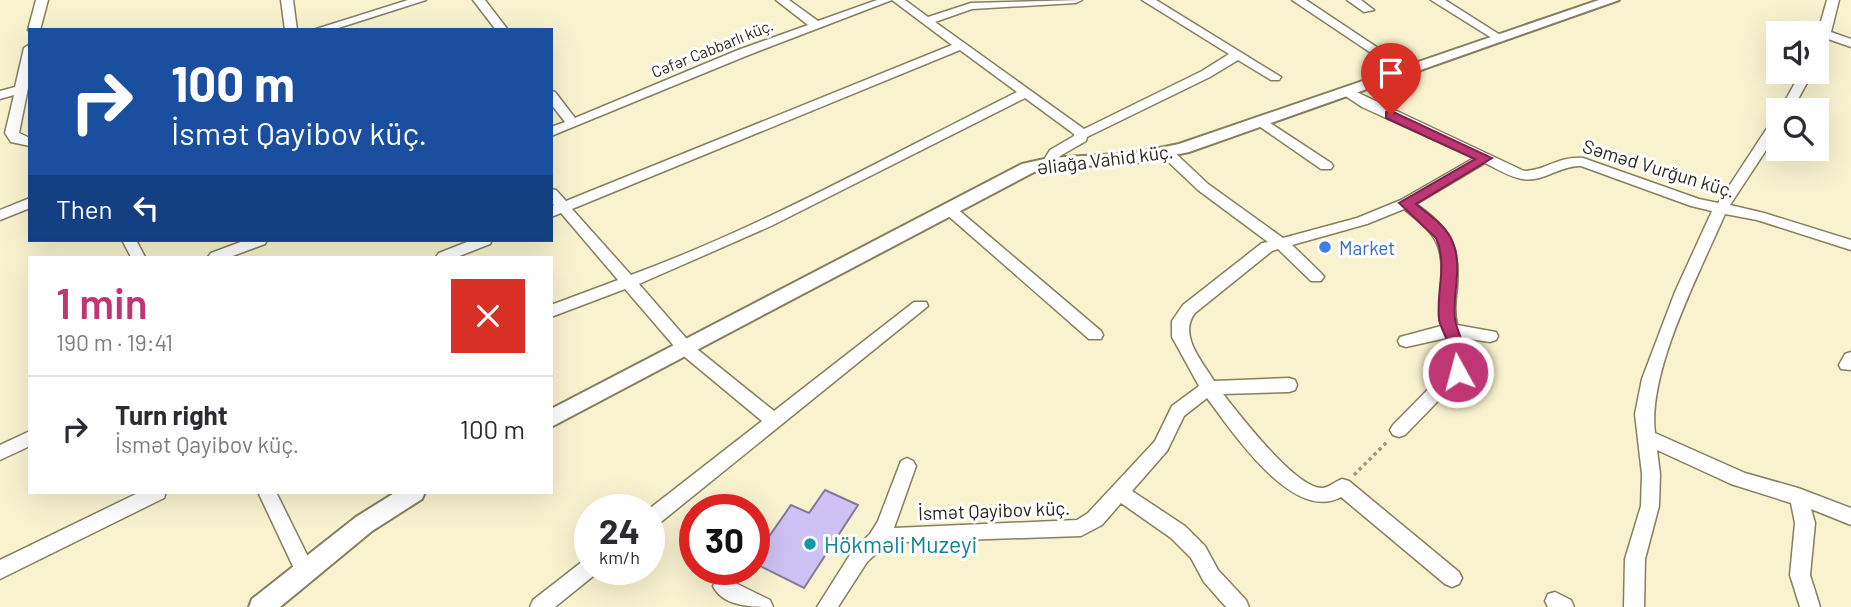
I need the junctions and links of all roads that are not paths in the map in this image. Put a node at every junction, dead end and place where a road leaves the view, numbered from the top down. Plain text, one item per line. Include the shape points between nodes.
1 (41, 0) edge
2 (287, 0) edge
3 (420, 0) edge
4 (479, 0) edge
5 (782, 0) edge
6 (887, 0) edge
7 (898, 0) edge
8 (1076, 0) edge
9 (1148, 0) edge
10 (1298, 0) edge
11 (1353, 0) edge
12 (1437, 0) edge
13 (1612, 0) edge
14 (1833, 0) edge
15 (1368, 10) dead end
16 (926, 21) junction
17 (1828, 21) edge
18 (817, 26) junction
19 (34, 28) edge
20 (291, 28) edge
21 (326, 28) edge
22 (500, 28) edge
23 (1829, 35) edge
24 (1499, 38) junction
25 (1851, 43) edge
26 (960, 46) junction
27 (1237, 55) junction
28 (28, 56) edge
29 (1405, 70) junction
30 (1275, 77) dead end
31 (20, 90) junction
32 (1348, 92) junction
33 (1025, 93) junction
34 (0, 95) edge
35 (553, 98) edge
36 (23, 103) edge
37 (1261, 121) junction
38 (573, 124) junction
39 (553, 131) edge
40 (1082, 135) junction
41 (1766, 140) edge
42 (28, 142) edge
43 (1167, 153) junction
44 (1485, 158) junction
45 (1049, 163) junction
46 (1326, 166) dead end
47 (1406, 203) junction
48 (28, 204) edge
49 (557, 210) edge
50 (1720, 210) junction
51 (950, 211) junction
52 (0, 215) edge
53 (255, 242) edge
54 (480, 242) edge
55 (1279, 243) junction
56 (1851, 245) edge
57 (219, 256) edge
58 (446, 256) edge
59 (1316, 277) dead end
60 (626, 282) junction
61 (920, 306) dead end
62 (553, 310) edge
63 (1451, 330) junction
64 (1095, 335) dead end
65 (1490, 336) dead end
66 (1406, 341) dead end
67 (686, 349) junction
68 (1289, 385) dead end
69 (1209, 388) junction
70 (553, 418) edge
71 (774, 421) junction
72 (1399, 430) road end
73 (1648, 438) junction
74 (28, 439) edge
75 (0, 453) edge
76 (906, 466) dead end
77 (1121, 493) junction
78 (153, 494) edge
79 (268, 494) edge
80 (411, 494) edge
81 (1798, 496) junction
82 (665, 507) edge
83 (1851, 517) edge
84 (877, 540) junction
85 (0, 570) edge
86 (304, 571) junction
87 (1452, 578) dead end
88 (574, 580) edge
89 (723, 586) dead end
90 (271, 606) edge
91 (540, 607) edge
92 (763, 607) edge
93 (827, 607) edge
94 (1239, 607) edge
95 (1634, 607) edge
96 (1810, 607) edge

1 - 19 street
2 - 20 street
3 - 21 street
4 - 22 street
5 - 18 street
6 - 18 street, Cəfər Cabbarlı küç.
7 - 16 street
8 - 16 street via 971,6
9 - 27 street
10 - 29 street
11 - 15 street
12 - 24 street
13 - 24 street, Əliağa Vahid küç.
14 - 17 street
16 - 26 street
18 - 38 street, Cəfər Cabbarlı küç.
23 - 25 street
24 - 29 street, Əliağa Vahid küç.
26 - 33 street
26 - 49 street
27 - 30 street
27 - 40 street
28 - 31 street
29 - 32 street, Əliağa Vahid küç.
31 - 34 street
31 - 36 street
32 - 37 street, Əliağa Vahid küç.
32 - 44 street, Səməd Vurğun küç.
33 - 40 street
33 - 60 street via 766,223
35 - 38 street
36 - 42 street via 12,133
37 - 43 street, Əliağa Vahid küç.
37 - 46 street
38 - 39 street, Cəfər Cabbarlı küç.
40 - 45 street via 1055,153
41 - 50 street
43 - 45 street, Əliağa Vahid küç.
43 - 55 street via 1203,187
44 - 47 street
44 - 50 street, Səməd Vurğun küç. via 1530,176 1559,162 1583,162
45 - 51 street, Əliağa Vahid küç. via 1019,173
47 - 55 street via 1362,221
47 - 63 street via 1446,244
48 - 52 street
49 - 60 street
50 - 56 street, Səməd Vurğun küç. via 1759,216
50 - 73 street via 1650,379 1645,401
51 - 64 street
51 - 67 street, Əliağa Vahid küç.
53 - 57 street
54 - 58 street
55 - 59 street
55 - 69 street via 1252,257 1180,321 1180,337
60 - 62 street
60 - 67 street
61 - 71 street
63 - 65 street
63 - 66 street
63 - 72 street via 1460,354 1458,372
67 - 70 street, Əliağa Vahid küç.
67 - 71 street
68 - 69 street
69 - 77 street, İsmət Qayibov küç. via 1178,411 1161,446
69 - 87 street via 1264,457 1300,486 1326,496 1342,487
71 - 82 street
73 - 81 street via 1738,478
73 - 95 street via 1650,506 1635,559
74 - 75 street
76 - 84 street
77 - 84 street, İsmət Qayibov küç. via 1081,528 903,534
77 - 94 street via 1178,532
78 - 85 street
79 - 86 street
80 - 86 street
81 - 83 street
81 - 96 street via 1805,523 1800,575
84 - 93 street via 860,555
86 - 90 street
88 - 91 street
89 - 92 street

